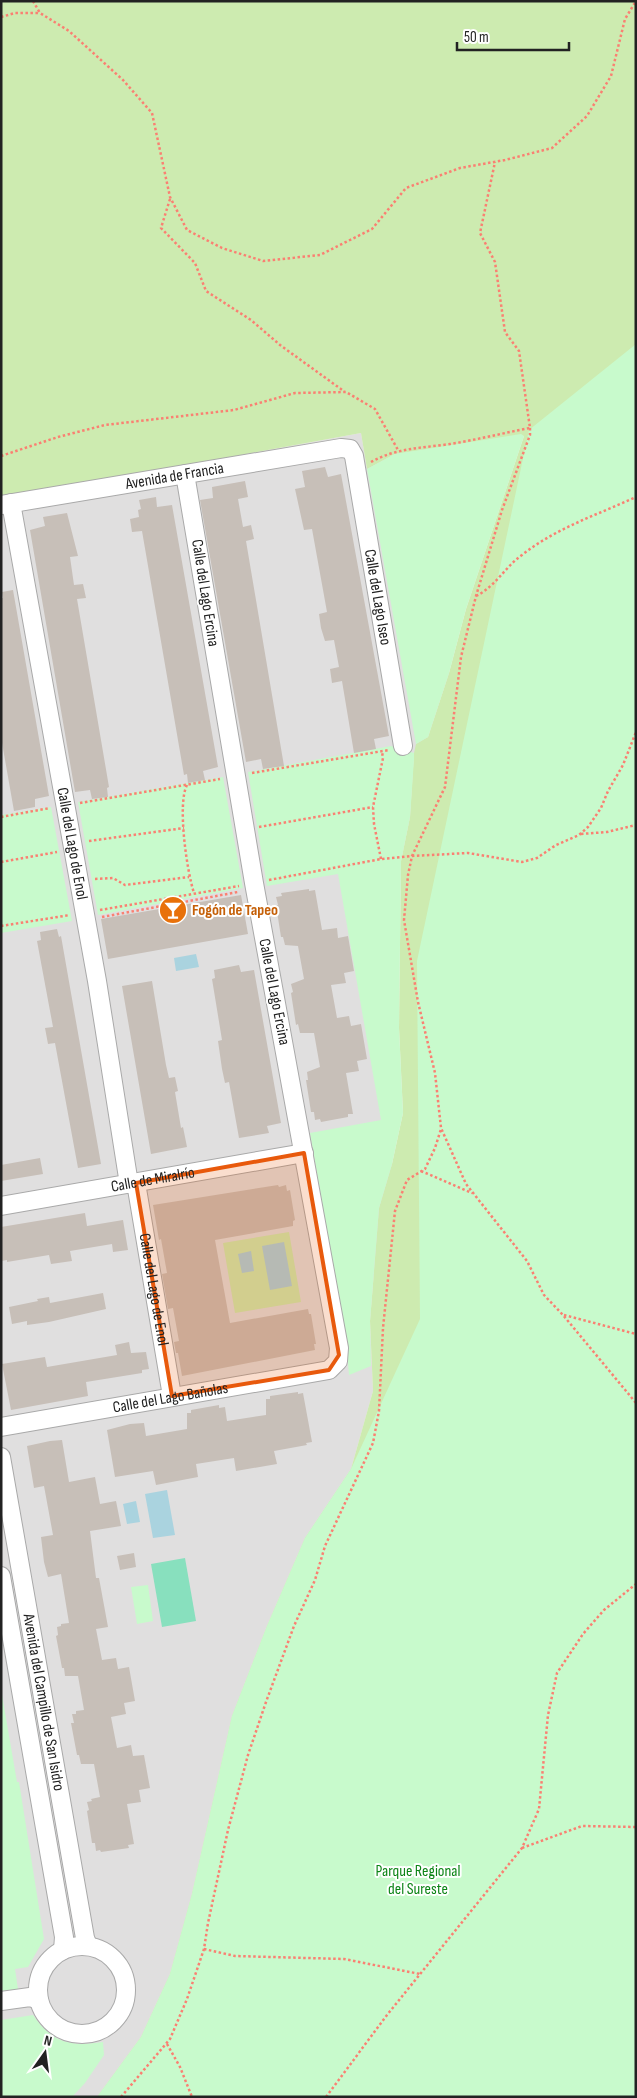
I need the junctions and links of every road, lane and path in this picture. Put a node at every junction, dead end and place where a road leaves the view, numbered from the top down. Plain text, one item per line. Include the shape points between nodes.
1 (33, 1) edge
2 (636, 1) edge
3 (40, 12) junction
4 (1, 17) edge
5 (495, 162) junction
6 (170, 197) junction
7 (346, 392) junction
8 (530, 428) junction
9 (350, 450) joint
10 (398, 451) junction
11 (1, 456) edge
12 (356, 468) junction
13 (185, 474) junction
14 (636, 497) edge
15 (6, 504) edge
16 (476, 596) junction
17 (636, 732) edge
18 (403, 746) joint
19 (382, 752) junction
20 (235, 777) junction
21 (187, 785) junction
22 (66, 806) junction
23 (373, 807) junction
24 (1, 817) edge
25 (636, 825) edge
26 (184, 828) junction
27 (254, 828) dead end
28 (579, 835) junction
29 (82, 842) dead end
30 (64, 851) dead end
31 (412, 856) junction
32 (381, 859) junction
33 (1, 862) edge
34 (189, 877) junction
35 (88, 879) dead end
36 (254, 883) junction
37 (238, 892) dead end
38 (194, 893) junction
39 (89, 912) junction
40 (1, 926) edge
41 (441, 1128) junction
42 (304, 1153) junction
43 (421, 1171) junction
44 (133, 1184) junction
45 (474, 1194) junction
46 (1, 1206) edge
47 (563, 1315) junction
48 (636, 1334) edge
49 (338, 1361) joint
50 (172, 1396) junction
51 (636, 1403) edge
52 (1, 1427) edge
53 (1, 1457) edge
54 (1, 1576) edge
55 (636, 1584) edge
56 (636, 1827) edge
57 (522, 1848) junction
58 (88, 1942) junction
59 (60, 1948) junction
60 (204, 1949) junction
61 (420, 1974) junction
62 (36, 1996) junction
63 (1, 2001) edge
64 (166, 2043) junction
65 (121, 2097) edge
66 (192, 2097) edge
67 (326, 2097) edge

1 - 3 path
2 - 5 path via 625,19 611,76 587,116 552,148
3 - 4 path
3 - 6 path via 68,31 123,80 152,113
5 - 6 path via 460,168 406,188 372,230 320,255 262,261 222,248 186,230
5 - 8 path via 480,233 495,262 505,332 519,351
6 - 7 path via 160,228 195,263 206,291 251,320
7 - 10 path via 375,409
7 - 11 path via 296,393 234,410 105,425
8 - 10 path
8 - 16 path
9 - 12 street, Calle del Lago Iseo
9 - 13 street, Avenida de Francia via 341,448
10 - 12 path
12 - 18 street, Calle del Lago Iseo
13 - 15 street, Avenida de Francia
13 - 20 street, Calle del Lago Ercina
14 - 16 path via 562,528 521,555 485,592
15 - 22 street, Calle del Lago de Enol
16 - 31 path via 461,656 445,787
17 - 28 path via 601,808
18 - 19 path via 399,751
19 - 20 path
19 - 23 path
20 - 21 path
20 - 36 street, Calle del Lago Ercina
21 - 22 path
21 - 26 path via 183,791
22 - 24 path
22 - 39 street, Calle del Lago de Enol
23 - 27 path
23 - 32 path
25 - 28 path
26 - 29 path
26 - 34 path
28 - 31 path via 537,858 522,862 468,852
30 - 33 path
31 - 32 path
31 - 41 path via 404,920 418,1002 435,1073
32 - 36 path
34 - 35 path via 125,885 113,878
34 - 38 path
36 - 38 path
36 - 42 street, Calle del Lago Ercina
37 - 39 path via 95,918
38 - 39 path
39 - 40 path
39 - 44 street, Calle del Lago de Enol
41 - 43 path via 435,1148
41 - 45 path via 466,1184
42 - 44 street, Calle de Miralrío
42 - 49 street, Calle del Lago Ercina via 339,1348
43 - 45 path
43 - 60 path via 407,1180 395,1211 383,1328 379,1411 373,1443 325,1546 316,1580 294,1626 248,1755 228,1830
44 - 46 street, Calle de Miralrío
44 - 50 street, Calle del Lago de Enol
45 - 47 path via 527,1261 544,1295
47 - 48 path
47 - 51 path
49 - 50 street, Calle del Lago Bañolas via 329,1370
50 - 52 street, Calle del Lago Bañolas
53 - 58 street, Avenida del Campillo de San Isidro via 84,1938
54 - 59 street, Avenida del Campillo de San Isidro via 60,1917
55 - 57 path via 604,1610 557,1673 548,1715 539,1809
56 - 57 path via 582,1826
57 - 61 path
58 - 59 street
58 - 62 street via 114,1959 126,1985 120,2013 110,2024 82,2034 68,2031 55,2024
58 - 62 path via 105,1944 124,1961 129,1971 130,2002 119,2021 96,2036 70,2036 50,2026 43,2018
59 - 62 street via 42,1972
59 - 62 path via 39,1964
60 - 61 path via 235,1956 344,1959
60 - 64 path via 187,2000
61 - 67 path
62 - 63 street
64 - 65 path
64 - 66 path

